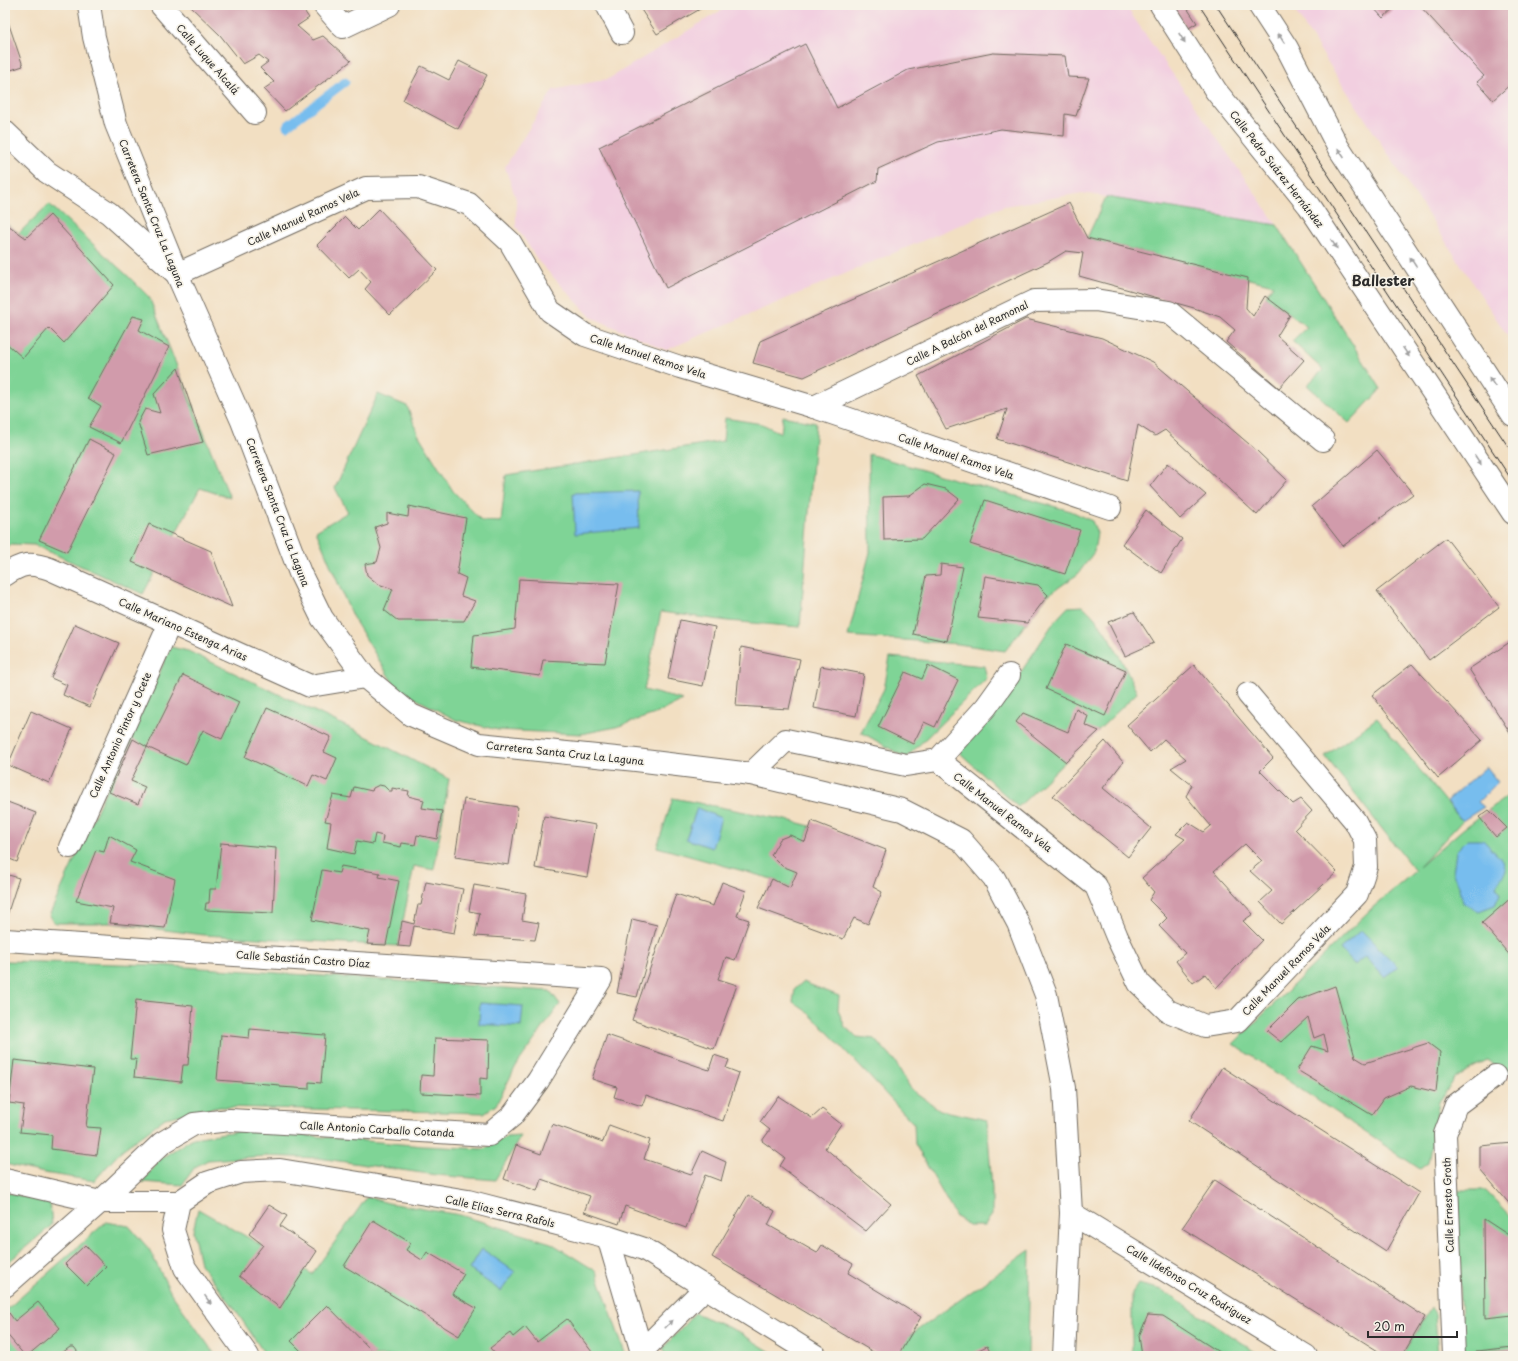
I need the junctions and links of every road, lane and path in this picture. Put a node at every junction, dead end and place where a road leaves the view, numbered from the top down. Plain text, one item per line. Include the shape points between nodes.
1 (89, 5) edge
2 (161, 5) edge
3 (324, 5) edge
4 (389, 5) edge
5 (607, 5) edge
6 (1161, 5) edge
7 (1259, 5) edge
8 (622, 33) dead end
9 (255, 113) dead end
10 (5, 132) edge
11 (177, 274) junction
12 (814, 407) junction
13 (1513, 415) edge
14 (1323, 440) dead end
15 (1110, 508) dead end
16 (1513, 513) edge
17 (5, 575) edge
18 (170, 623) junction
19 (1009, 675) dead end
20 (365, 677) junction
21 (1248, 694) dead end
22 (938, 760) junction
23 (751, 774) junction
24 (70, 847) dead end
25 (5, 940) edge
26 (601, 979) joint
27 (1495, 1076) dead end
28 (5, 1180) edge
29 (100, 1202) junction
30 (179, 1202) junction
31 (1071, 1213) junction
32 (608, 1237) junction
33 (5, 1286) edge
34 (706, 1287) junction
35 (643, 1354) edge
36 (248, 1356) edge
37 (816, 1356) edge
38 (1064, 1356) edge
39 (1306, 1356) edge
40 (1454, 1356) edge

1 - 11 street, Carretera Santa Cruz La Laguna via 94,37 116,124
2 - 9 street, Calle Luque Alcalá
3 - 4 street via 343,27
5 - 8 street
6 -> 16 street, Calle Pedro Suárez Hernández via 1216,91 1308,206
13 -> 7 street via 1338,148 1287,48
10 - 11 street via 48,172 109,214
11 - 12 street, Calle Manuel Ramos Vela via 366,188 418,187 469,204 510,242 550,310 585,336 680,368
11 - 20 street, Carretera Santa Cruz La Laguna via 242,421 300,574 322,618
12 - 14 street, Calle A Balcón del Ramonal via 1034,301 1095,300 1169,312
12 - 15 street, Calle Manuel Ramos Vela
17 - 18 street, Calle Mariano Estenga Arias via 17,567 36,564
18 - 20 street, Calle Mariano Estenga Arias via 310,686
18 - 24 street, Calle Antonio Pintor y Ocete
19 - 22 street via 986,707
20 - 23 street, Carretera Santa Cruz La Laguna via 411,715 479,744
21 - 22 street, Calle Manuel Ramos Vela via 1355,821 1365,840 1366,867 1357,894 1237,1021 1205,1026 1168,1011 1139,983 1096,886
22 - 23 street via 906,765 786,740
23 - 31 street, Carretera Santa Cruz La Laguna via 902,810 961,840 994,878 1018,923 1046,995 1064,1088
25 - 26 street, Calle Sebastián Castro Díaz
26 - 29 street, Calle Antonio Carballo Cotanda via 538,1081 512,1116 489,1135 230,1120 194,1124 162,1143
27 - 40 street, Calle Ernesto Groth via 1456,1105 1446,1134
28 - 29 street
29 - 30 street
29 - 33 street, Calle Antonio Carballo Cotanda
30 - 32 street, Calle Elias Serra Rafols via 207,1184 241,1172 280,1170 468,1201
30 -> 36 street via 174,1230 185,1268
31 - 38 street, Carretera Santa Cruz La Laguna
31 - 39 street, Calle Ildefonso Cruz Rodriguez
32 - 34 street, Calle Elias Serra Rafols via 644,1249
32 - 35 street
35 -> 34 street
34 - 37 street, Calle Elias Serra Rafols

